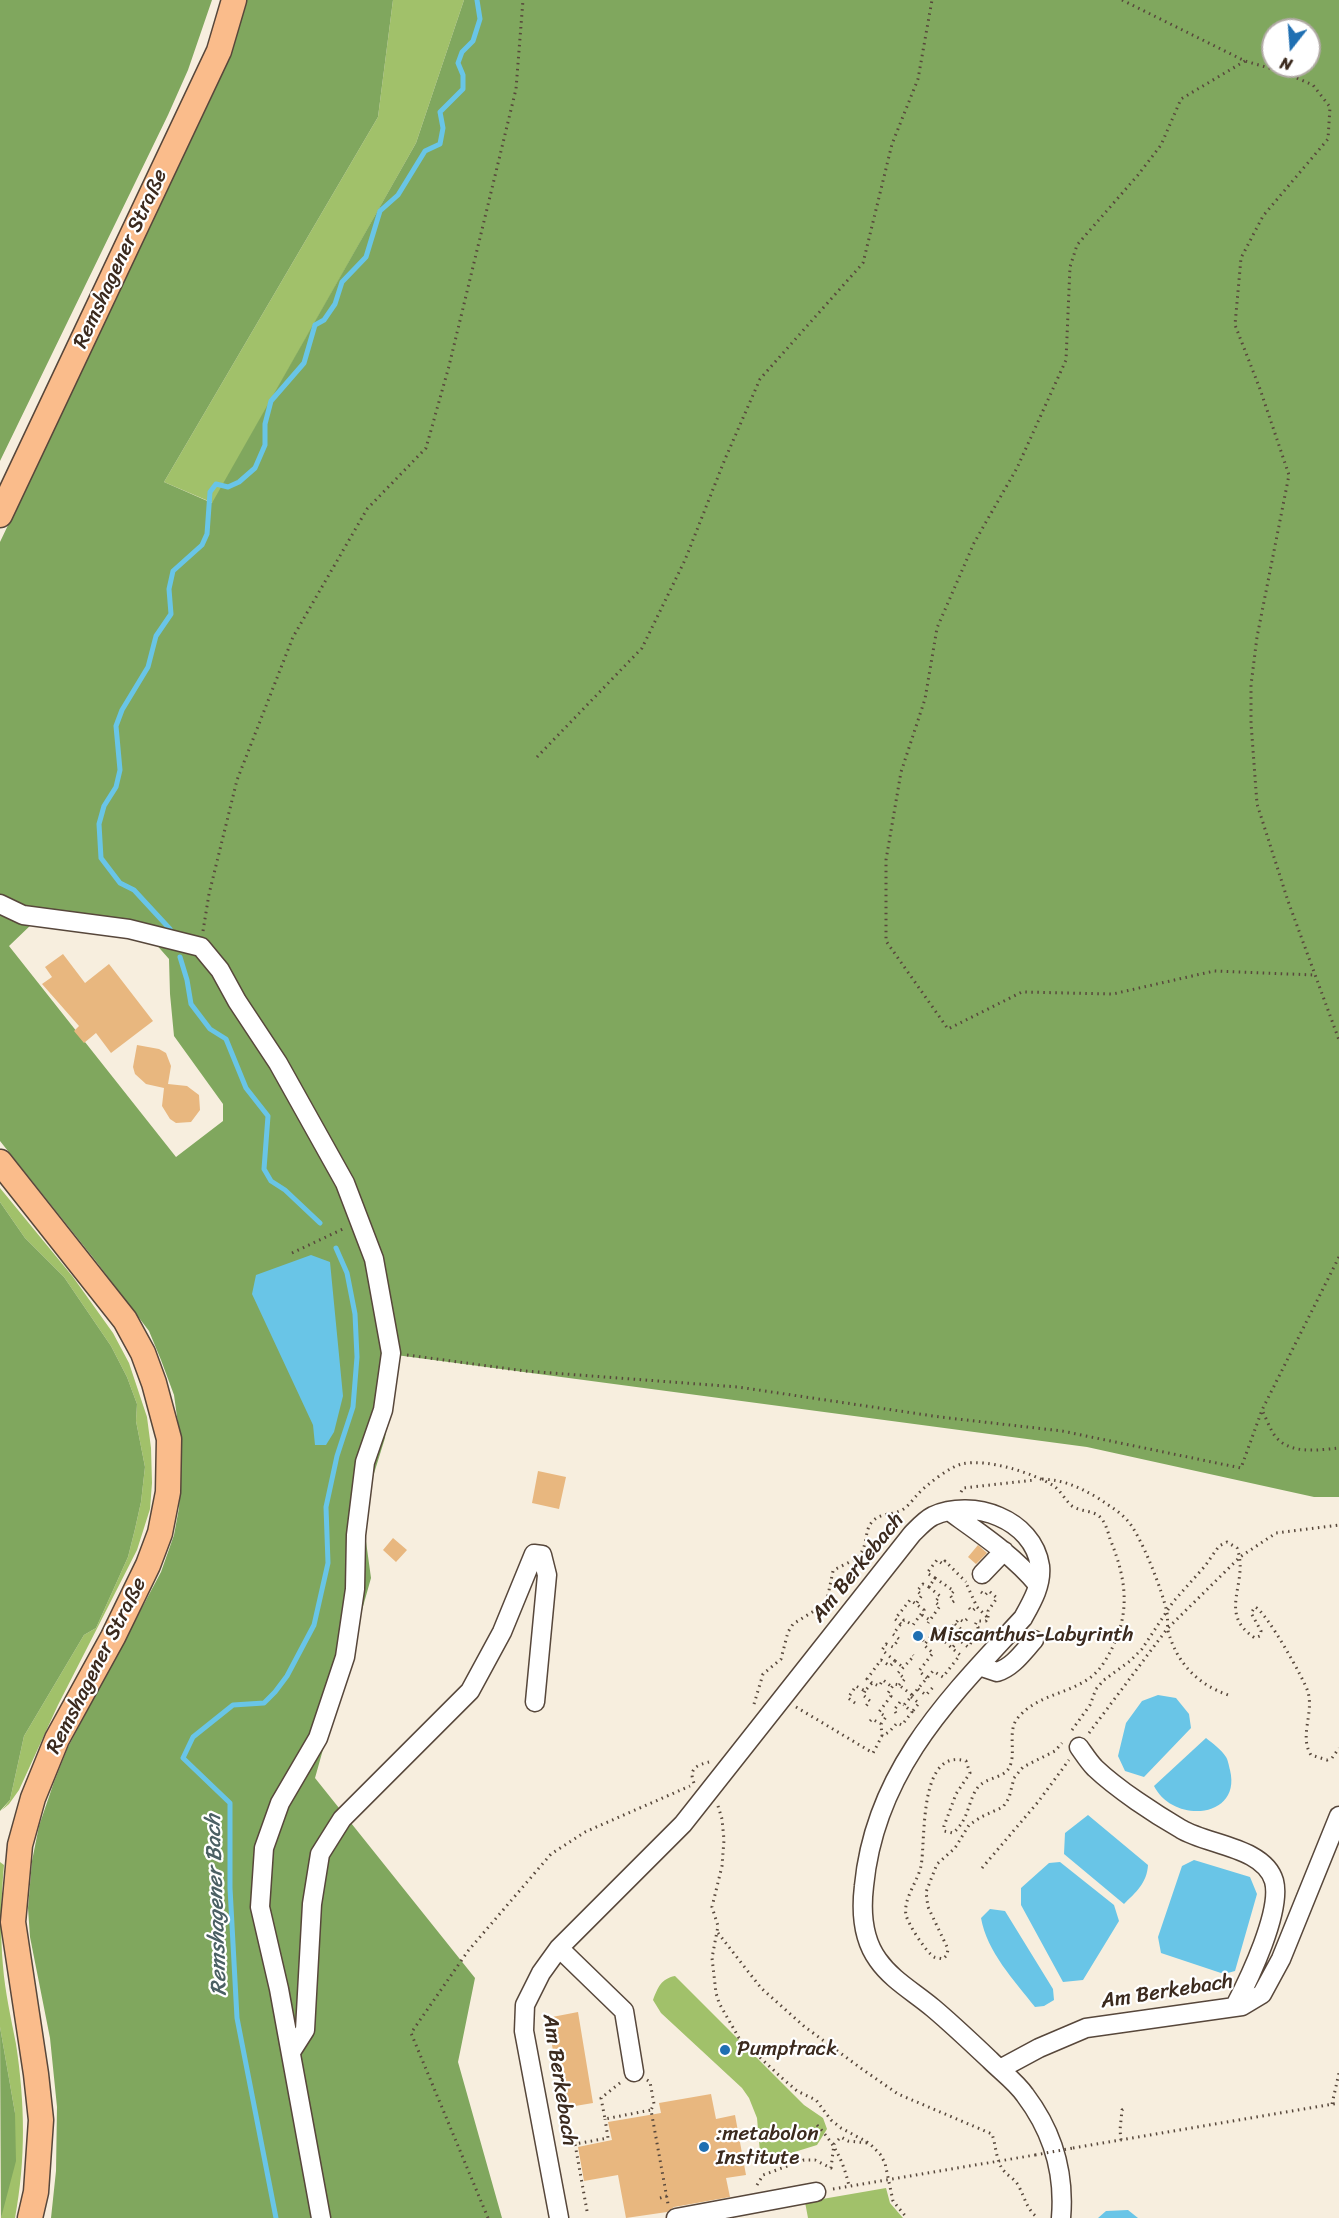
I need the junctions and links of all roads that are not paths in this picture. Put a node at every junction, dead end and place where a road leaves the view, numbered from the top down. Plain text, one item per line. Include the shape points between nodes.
1 (234, 0) edge
2 (0, 515) edge
3 (0, 904) edge
4 (0, 1162) edge
5 (949, 1511) junction
6 (1004, 1551) junction
7 (982, 1574) road end
8 (1038, 1585) junction
9 (1034, 1640) dead end
10 (979, 1666) junction
11 (535, 1702) dead end
12 (1072, 1739) road end
13 (1339, 1816) edge
14 (559, 1948) junction
15 (1235, 2006) junction
16 (291, 2052) junction
17 (1000, 2069) junction
18 (634, 2072) road end
19 (816, 2192) road end
20 (672, 2213) edge
21 (30, 2218) edge
22 (321, 2218) edge
23 (559, 2218) edge
24 (1061, 2218) edge

1 - 2 main road, Remshagener Straße via 214,61
3 - 16 lane via 23,915 129,929 201,947 220,970 278,1063 345,1182 374,1259 391,1353 383,1410 365,1462 345,1657 318,1738 280,1803 264,1848 260,1907
4 - 21 main road, Remshagener Straße via 125,1320 143,1353 169,1439 168,1492 160,1533 113,1637 57,1739 33,1798 20,1845 13,1922 41,2120 36,2192
5 - 6 lane
5 - 8 lane, Am Berkebach via 996,1514 1023,1531 1036,1552 1040,1567
5 - 14 lane, Am Berkebach via 932,1516 902,1545 683,1824
6 - 7 lane
6 - 8 lane
8 - 10 lane, Am Berkebach via 1023,1618
9 - 10 lane via 1004,1670 997,1672
10 - 17 lane, Am Berkebach via 930,1722 884,1802 869,1848 861,1910 871,1947 884,1968
11 - 16 lane via 547,1575 543,1555 534,1554 502,1632 470,1691 342,1819 320,1854 312,1904 305,2030
12 - 15 lane via 1095,1768 1184,1831 1240,1850 1264,1865 1274,1881 1274,1906 1255,1966
13 - 15 lane, Am Berkebach via 1281,1959 1262,1994
14 - 18 lane via 624,2012
14 - 23 lane, Am Berkebach via 541,1972 525,2005 524,2031
15 - 17 lane, Am Berkebach via 1086,2028
16 - 22 lane
17 - 24 lane, Am Berkebach via 1024,2093 1046,2127 1059,2163
19 - 20 lane

